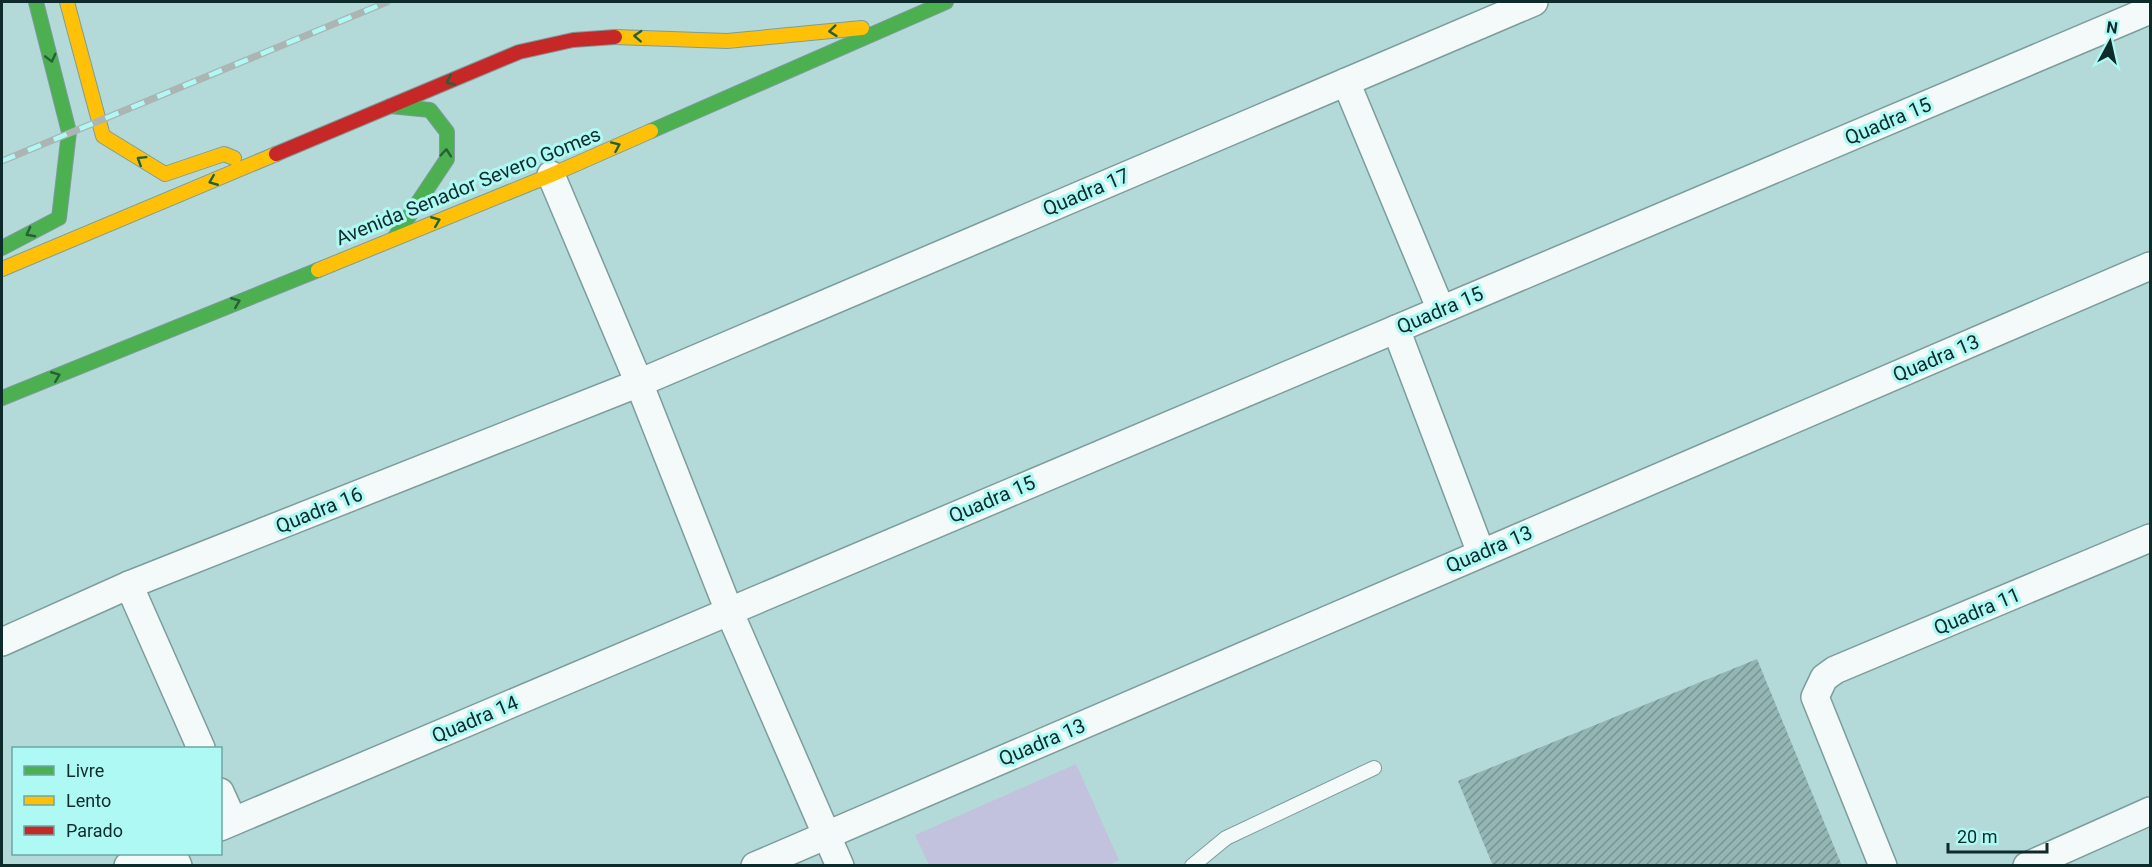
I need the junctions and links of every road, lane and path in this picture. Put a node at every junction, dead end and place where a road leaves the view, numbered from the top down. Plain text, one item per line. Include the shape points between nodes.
1 (36, 2) edge
2 (67, 2) edge
3 (946, 2) edge
4 (1534, 2) edge
5 (2151, 10) edge
6 (891, 25) junction
7 (1347, 82) junction
8 (390, 106) junction
9 (253, 165) junction
10 (550, 175) junction
11 (395, 237) junction
12 (2, 248) edge
13 (2151, 266) edge
14 (2, 269) edge
15 (1441, 310) junction
16 (1396, 329) junction
17 (639, 383) junction
18 (2, 398) edge
19 (2151, 538) edge
20 (1481, 553) junction
21 (129, 585) junction
22 (729, 611) junction
23 (2, 642) edge
24 (201, 747) edge
25 (1374, 768) dead end
26 (222, 801) edge
27 (2151, 812) edge
28 (227, 824) edge
29 (828, 834) junction
30 (156, 855) edge
31 (128, 866) edge
32 (755, 866) edge
33 (840, 866) edge
34 (1192, 866) edge
35 (1883, 866) edge
36 (2027, 866) edge

1 -> 12 street via 69,132 59,218
9 -> 2 street via 224,154 165,174 103,136
3 - 6 street, Avenida Senador Severo Gomes
4 - 7 street, Quadra 17
5 - 15 street, Quadra 15
6 -> 8 street via 727,41 628,36 573,40 519,52
10 -> 6 street, Avenida Senador Severo Gomes
7 - 15 street
7 - 17 street, Quadra 17
8 - 9 street
11 -> 8 street via 447,159 447,132 430,110
9 -> 14 street
11 -> 10 street, Avenida Senador Severo Gomes
10 - 17 street
18 -> 11 street, Avenida Senador Severo Gomes
13 - 20 street, Quadra 13
15 - 16 street, Quadra 15
16 - 20 street
16 - 22 street, Quadra 15
17 - 21 street, Quadra 16
17 - 22 street
19 - 35 street, Quadra 11 via 1835,670 1824,678 1815,697
20 - 29 street, Quadra 13
21 - 23 street, Quadra 16
21 - 24 street
22 - 28 street, Quadra 14
22 - 29 street
25 - 34 lane via 1226,838
26 - 28 street
27 - 36 street
29 - 32 street, Quadra 13
29 - 33 street
30 - 31 street

